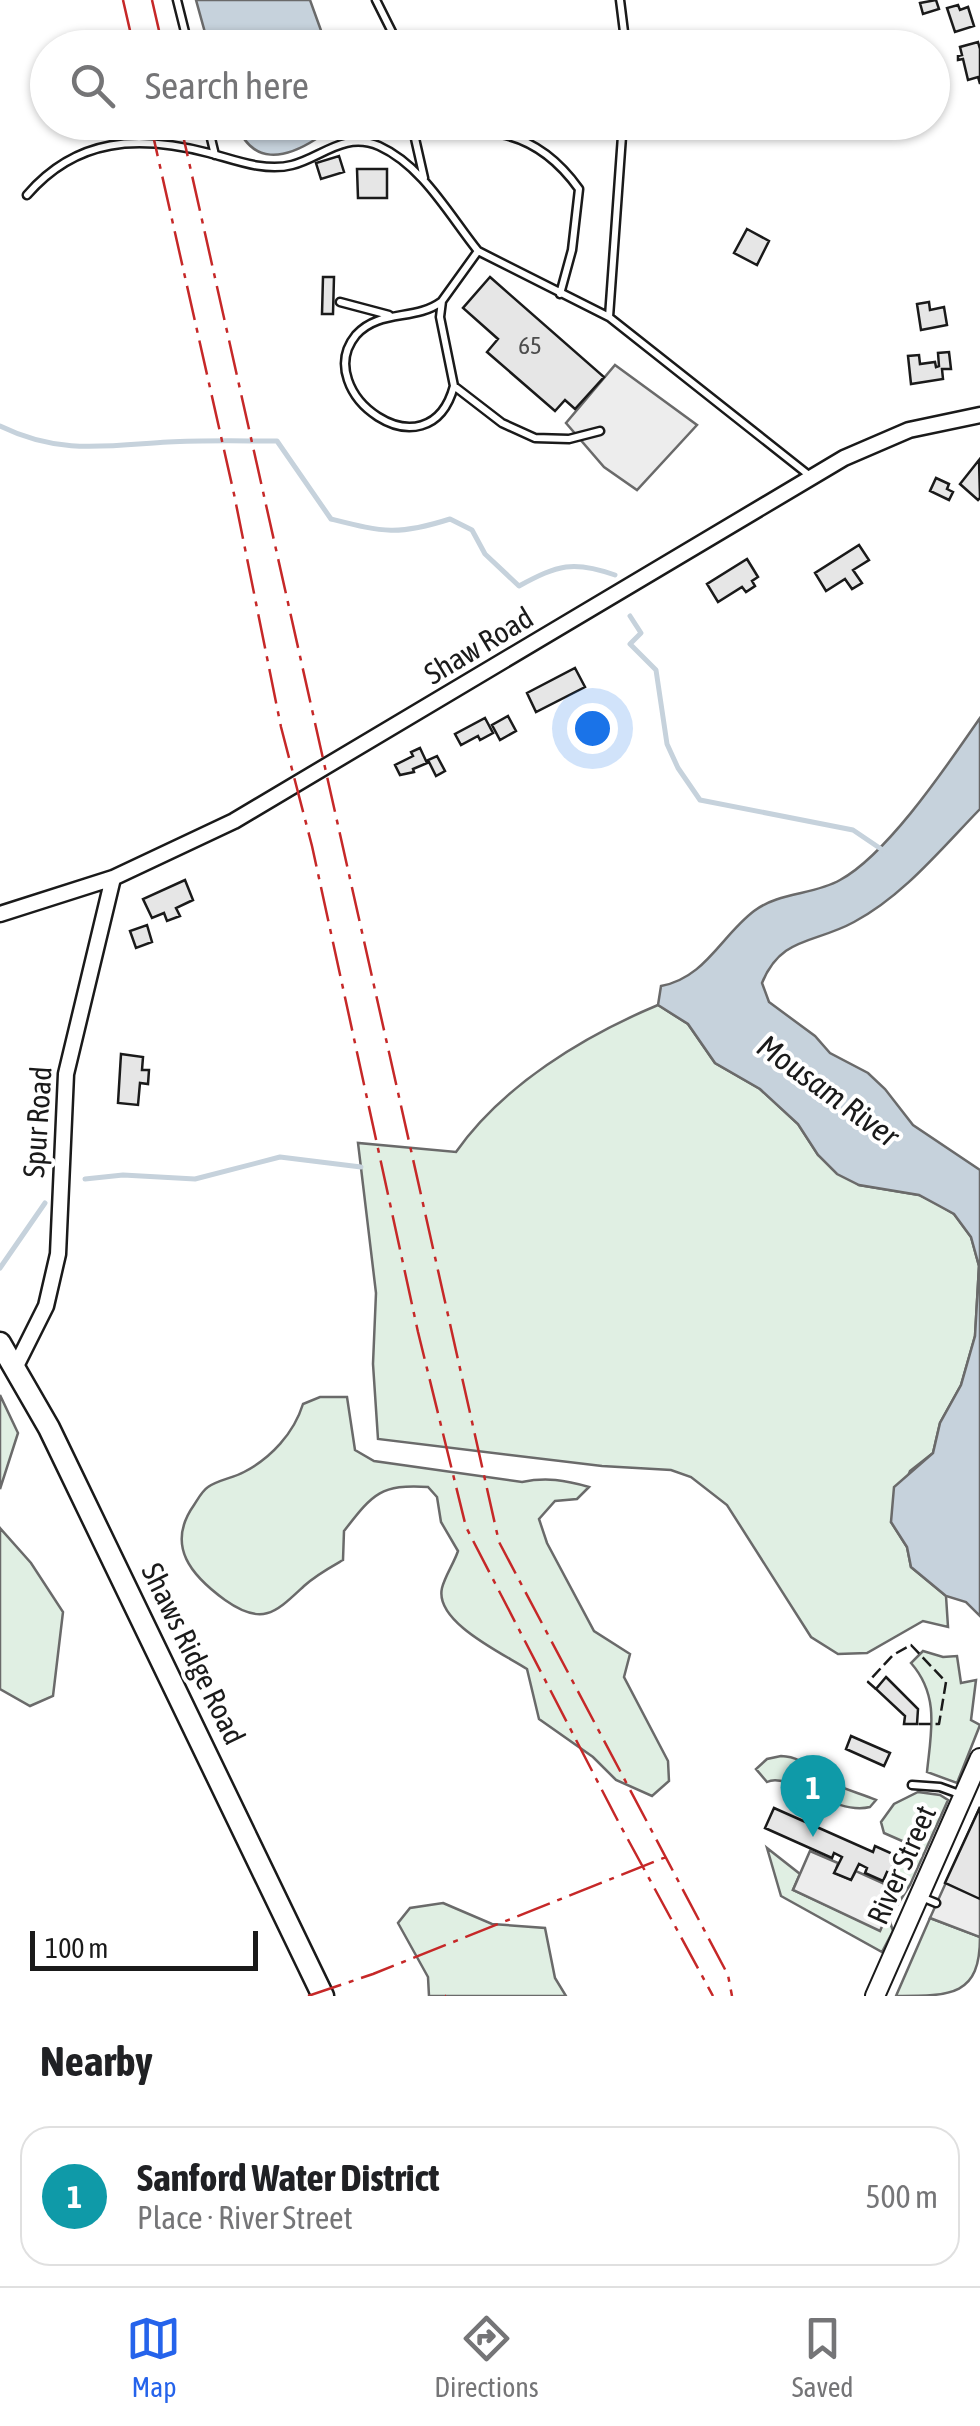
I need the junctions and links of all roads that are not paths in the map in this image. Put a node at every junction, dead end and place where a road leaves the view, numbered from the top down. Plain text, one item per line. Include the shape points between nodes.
1 (177, 0) edge
2 (376, 0) edge
3 (620, 0) edge
4 (184, 30) edge
5 (391, 30) edge
6 (624, 30) edge
7 (211, 140) edge
8 (415, 140) edge
9 (527, 140) edge
10 (622, 140) edge
11 (215, 155) junction
12 (424, 179) junction
13 (27, 195) dead end
14 (478, 251) junction
15 (560, 294) junction
16 (442, 301) junction
17 (340, 302) dead end
18 (390, 316) junction
19 (609, 317) junction
20 (454, 386) junction
21 (980, 415) edge
22 (600, 431) dead end
23 (811, 476) junction
24 (113, 878) junction
25 (0, 914) edge
26 (0, 1343) edge
27 (16, 1366) junction
28 (980, 1758) edge
29 (912, 1786) dead end
30 (963, 1795) junction
31 (323, 1996) edge
32 (876, 1996) edge

1 - 4 lane
2 - 5 lane
3 - 6 lane
7 - 11 lane
8 - 12 lane
9 - 15 lane via 563,167 579,189
10 - 19 lane
11 - 12 lane via 245,164 293,165 345,143 376,144
11 - 13 lane via 134,142 110,146 77,154
12 - 14 lane
14 - 15 lane
14 - 16 lane
15 - 19 lane
16 - 18 lane via 417,314
16 - 20 lane
17 - 18 lane
18 - 20 lane via 357,334 347,354 350,385 364,406 386,423 425,423 441,415
19 - 23 lane
20 - 22 lane via 502,424 536,438
21 - 23 street, Shaw Road via 910,430
23 - 24 street, Shaw Road via 234,822
24 - 25 street, Shaw Road
24 - 27 street, Spur Road via 66,1074 58,1254 46,1306
26 - 27 main road, Shaws Ridge Road
27 - 31 main road, Shaws Ridge Road
28 - 30 street, River Street
29 - 30 lane
30 - 32 street, River Street via 927,1899

